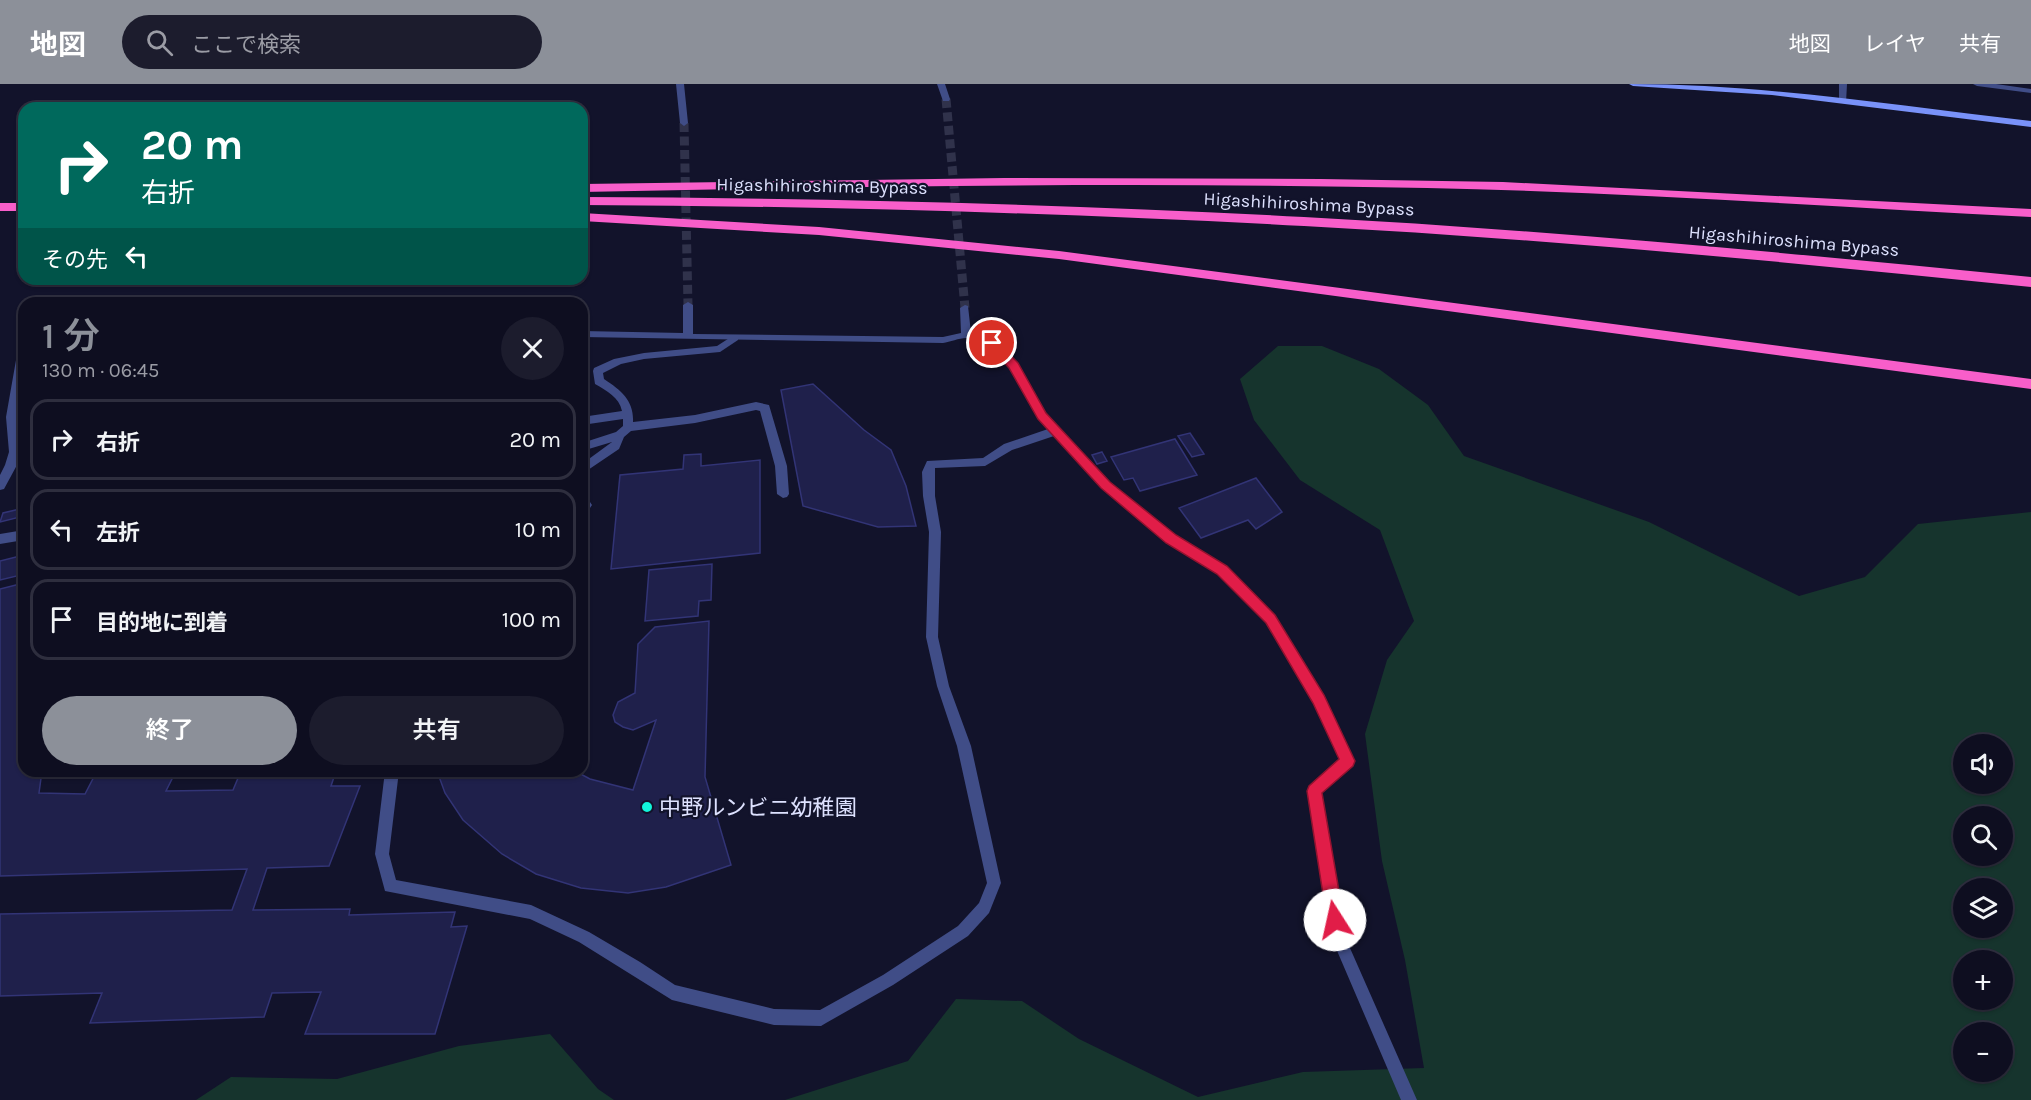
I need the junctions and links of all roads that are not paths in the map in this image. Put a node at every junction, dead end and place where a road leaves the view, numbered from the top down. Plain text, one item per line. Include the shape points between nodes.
1 (680, 84) edge
2 (941, 84) edge
3 (1633, 84) edge
4 (1843, 84) edge
5 (1977, 84) edge
6 (2031, 91) edge
7 (946, 99) tunnel mouth
8 (1844, 100) junction
9 (684, 123) tunnel mouth
10 (2031, 124) edge
11 (588, 188) edge
12 (588, 201) edge
13 (0, 207) edge
14 (18, 207) edge
15 (2031, 213) edge
16 (588, 217) edge
17 (2031, 282) edge
18 (688, 305) tunnel mouth
19 (965, 308) tunnel mouth
20 (588, 333) edge
21 (966, 335) junction
22 (688, 337) junction
23 (734, 338) junction
24 (18, 377) edge
25 (2031, 384) edge
26 (629, 414) junction
27 (588, 420) edge
28 (624, 431) junction
29 (1055, 431) junction
30 (588, 445) edge
31 (588, 466) edge
32 (0, 486) edge
33 (783, 494) dead end
34 (18, 536) edge
35 (0, 538) edge
36 (391, 777) edge
37 (1409, 1100) edge

1 - 9 street
2 - 7 street
3 - 8 street
4 - 8 street
5 - 6 street
8 - 10 street
11 - 15 highway via 793,183 1429,184 1788,198
12 - 17 highway, Higashihiroshima Bypass via 955,207 1331,223 1720,251
13 - 14 highway
16 - 25 highway via 819,231 1059,255
18 - 22 street
19 - 21 street
20 - 22 street
21 - 23 street via 943,340
21 - 29 street via 992,343 1014,366
22 - 23 street
23 - 26 street via 720,349 618,360 598,371 599,381 623,398
24 - 32 street via 11,417 14,452
26 - 27 street
26 - 28 street
28 - 30 street
28 - 31 street via 615,446
28 - 33 street via 756,406 765,408 781,466
29 - 36 street via 1008,447 985,462 931,464 928,472 934,532 932,637 964,746 994,883 984,908 963,931 821,1018 774,1017 672,992 584,936 531,912 390,886 382,854
29 - 37 street via 1105,485 1171,539 1222,570 1270,619 1319,699 1348,761 1314,791 1339,939
34 - 35 street

